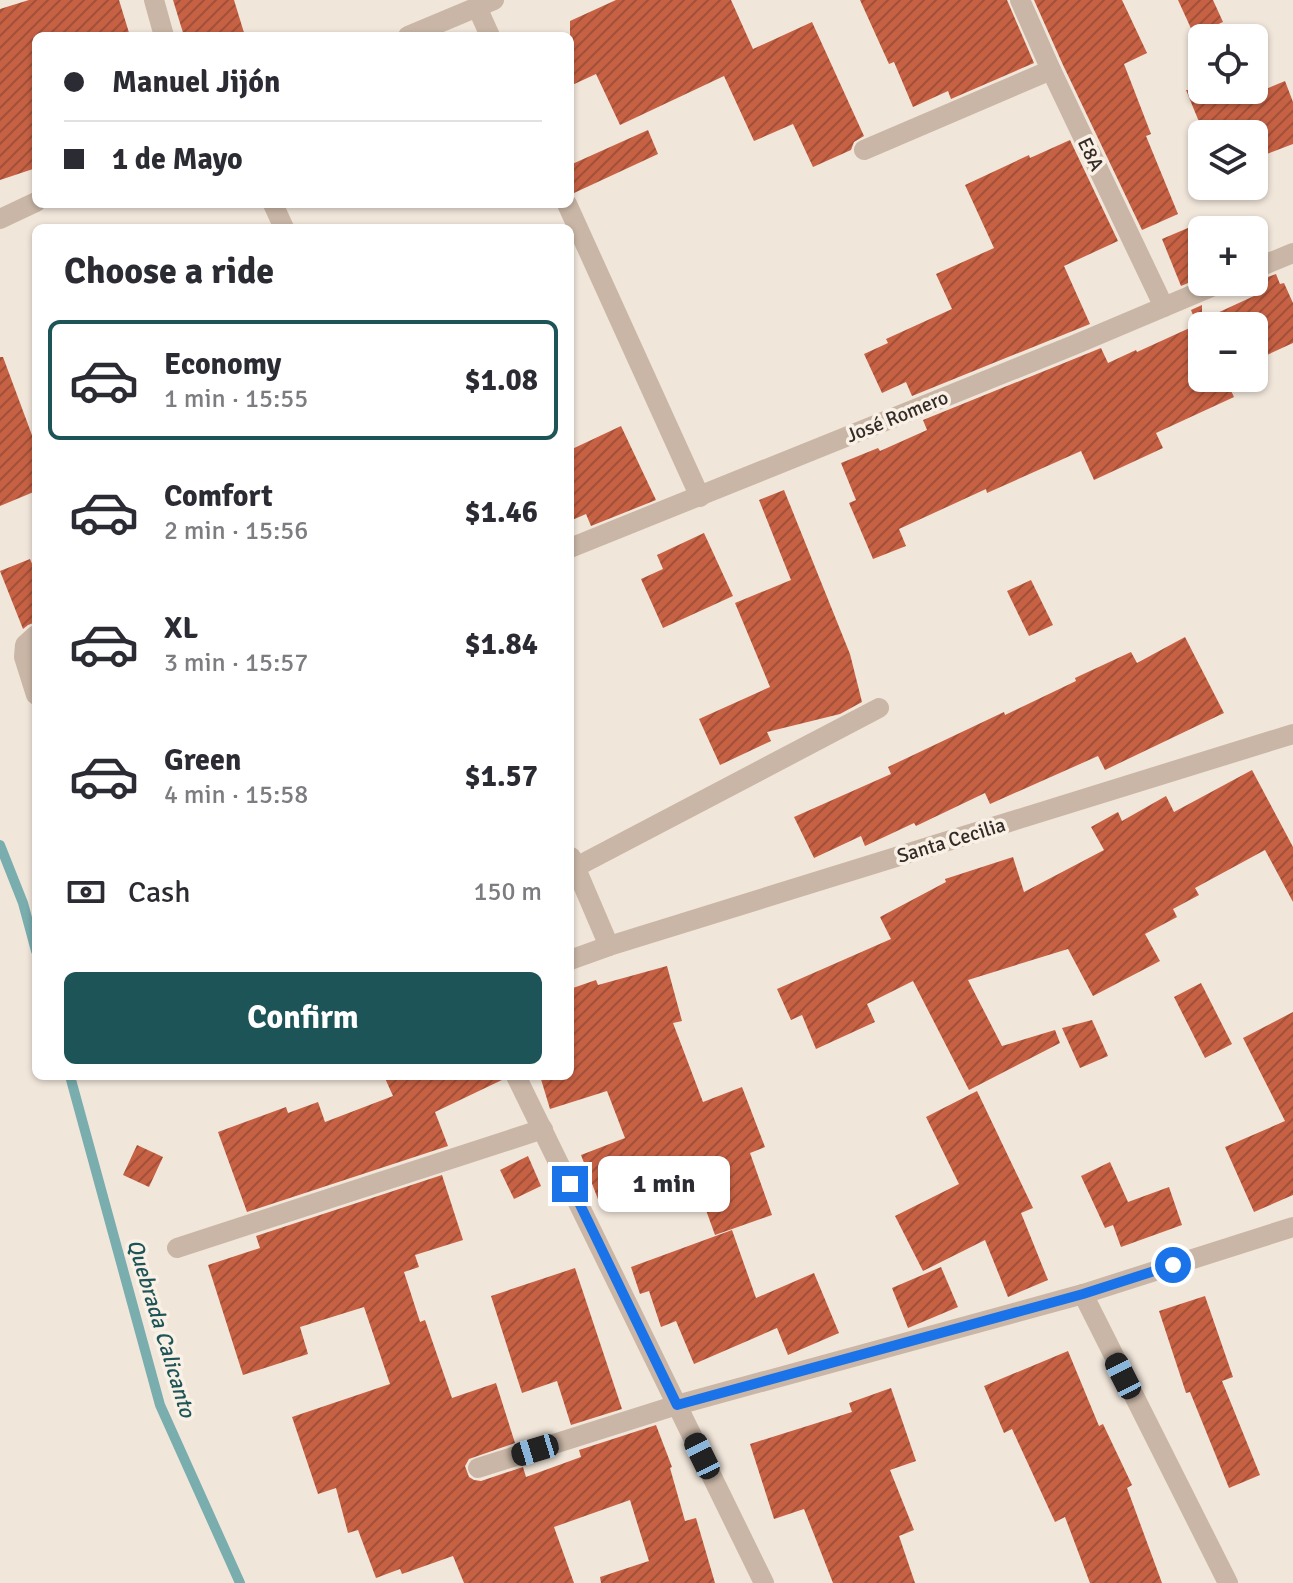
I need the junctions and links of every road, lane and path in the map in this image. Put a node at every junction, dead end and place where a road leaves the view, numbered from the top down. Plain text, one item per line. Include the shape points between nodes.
1 (154, 0) edge
2 (1020, 0) edge
3 (485, 4) edge
4 (163, 32) edge
5 (418, 32) edge
6 (489, 32) edge
7 (1051, 70) junction
8 (864, 150) dead end
9 (32, 204) edge
10 (569, 208) edge
11 (0, 219) edge
12 (1293, 253) edge
13 (1268, 263) edge
14 (1190, 296) edge
15 (1164, 307) junction
16 (700, 497) junction
17 (574, 546) edge
18 (32, 639) edge
19 (32, 682) edge
20 (879, 708) dead end
21 (1293, 734) edge
22 (574, 860) edge
23 (574, 863) edge
24 (609, 946) junction
25 (574, 959) edge
26 (518, 1080) edge
27 (543, 1129) junction
28 (1293, 1227) edge
29 (177, 1248) dead end
30 (1083, 1294) junction
31 (677, 1405) junction
32 (478, 1468) dead end
33 (764, 1583) edge
34 (1228, 1583) edge

1 - 4 street
2 - 7 street, E8A
3 - 5 street
3 - 6 street
7 - 8 street
7 - 15 street, E8A
9 - 11 street
10 - 16 street
12 - 13 street
14 - 15 street, José Romero
15 - 16 street, José Romero
16 - 17 street, José Romero
18 - 19 street via 24,657
20 - 22 street
21 - 24 street, Santa Cecilia
23 - 24 street
24 - 25 street, Santa Cecilia
26 - 27 street
27 - 29 street
27 - 31 street
28 - 30 street
30 - 31 street
30 - 34 street
31 - 32 street
31 - 33 street

